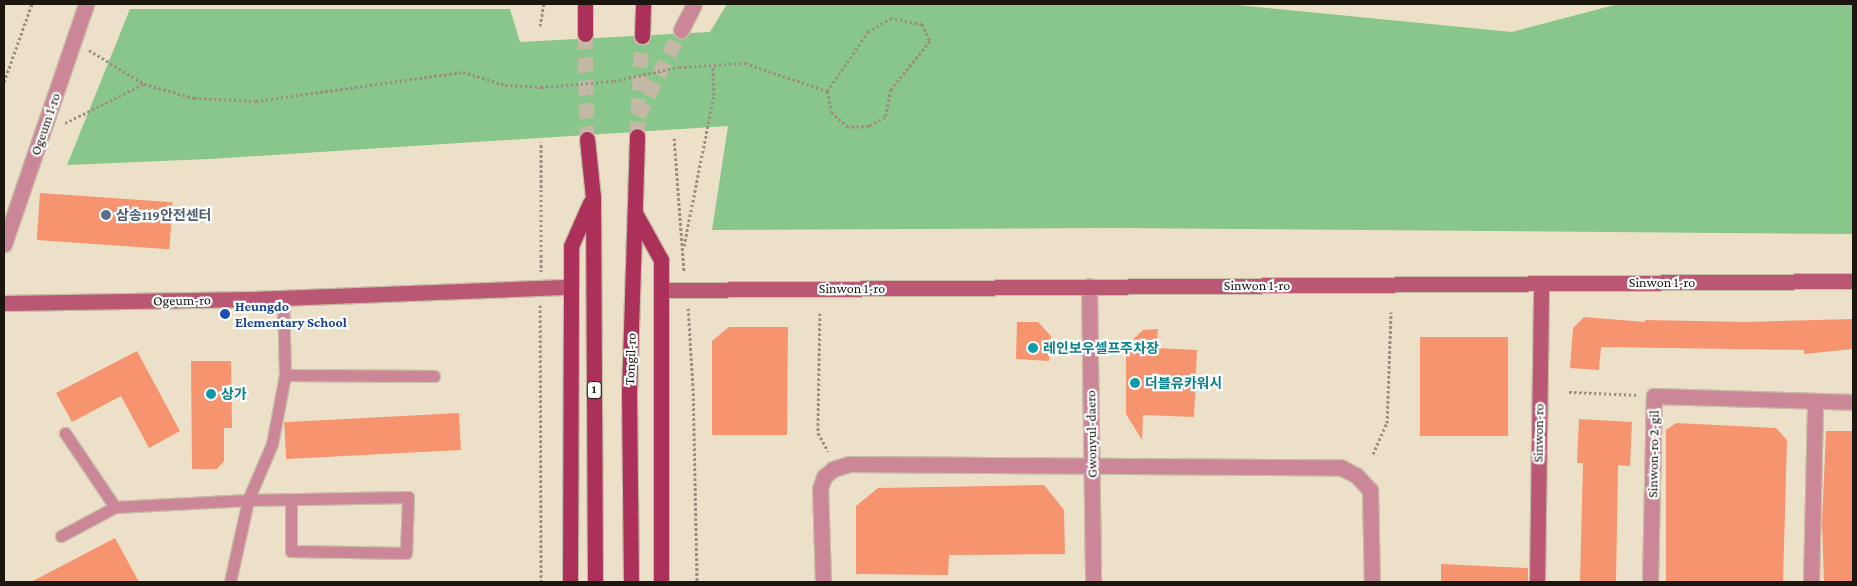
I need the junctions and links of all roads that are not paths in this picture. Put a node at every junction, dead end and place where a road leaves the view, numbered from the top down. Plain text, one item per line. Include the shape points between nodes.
1 (86, 4) edge
2 (585, 4) edge
3 (643, 4) edge
4 (694, 4) edge
5 (681, 30) tunnel mouth
6 (585, 34) tunnel mouth
7 (642, 36) tunnel mouth
8 (637, 136) tunnel mouth
9 (587, 139) tunnel mouth
10 (593, 197) junction
11 (634, 212) junction
12 (4, 244) edge
13 (1853, 281) edge
14 (1541, 284) junction
15 (1088, 286) junction
16 (571, 287) junction
17 (662, 290) junction
18 (283, 298) junction
19 (4, 303) edge
20 (285, 375) junction
21 (434, 376) dead end
22 (1815, 402) junction
23 (1853, 402) edge
24 (65, 433) dead end
25 (1091, 465) junction
26 (248, 500) junction
27 (291, 500) junction
28 (115, 508) junction
29 (61, 536) dead end
30 (230, 582) edge
31 (570, 582) edge
32 (596, 582) edge
33 (631, 582) edge
34 (661, 582) edge
35 (823, 582) edge
36 (1093, 582) edge
37 (1372, 582) edge
38 (1537, 582) edge
39 (1650, 582) edge
40 (1811, 582) edge

1 - 12 street, Ogeum 1-ro
2 - 6 main road
3 - 7 main road
4 - 5 street
8 - 11 main road, Tongil-ro
9 - 10 main road, 1
10 - 16 main road via 571,246
10 - 32 main road, 1
11 - 17 main road via 661,260
11 - 33 main road, Tongil-ro via 629,393
13 - 14 street, Sinwon 1-ro
14 - 15 street, Sinwon 1-ro
14 - 38 street, Sinwon-ro
15 - 17 street, Sinwon 1-ro
15 - 25 street, Gwonyul-daero
16 - 18 street, Ogeum-ro
16 - 31 main road
17 - 34 main road
18 - 19 street, Ogeum-ro
18 - 20 lane
20 - 21 lane
20 - 26 lane via 272,444
22 - 23 street, Sinwon-ro 2-gil
22 - 39 street, Sinwon-ro 2-gil via 1654,396
22 - 40 street
24 - 28 lane
25 - 35 street via 849,464 833,469 824,477 820,489
25 - 36 street, Gwonyul-daero
25 - 37 street via 1340,467 1356,475 1370,490
26 - 27 lane
26 - 28 lane
26 - 30 lane
27 - 27 lane via 408,497 406,553 291,551
28 - 29 lane

